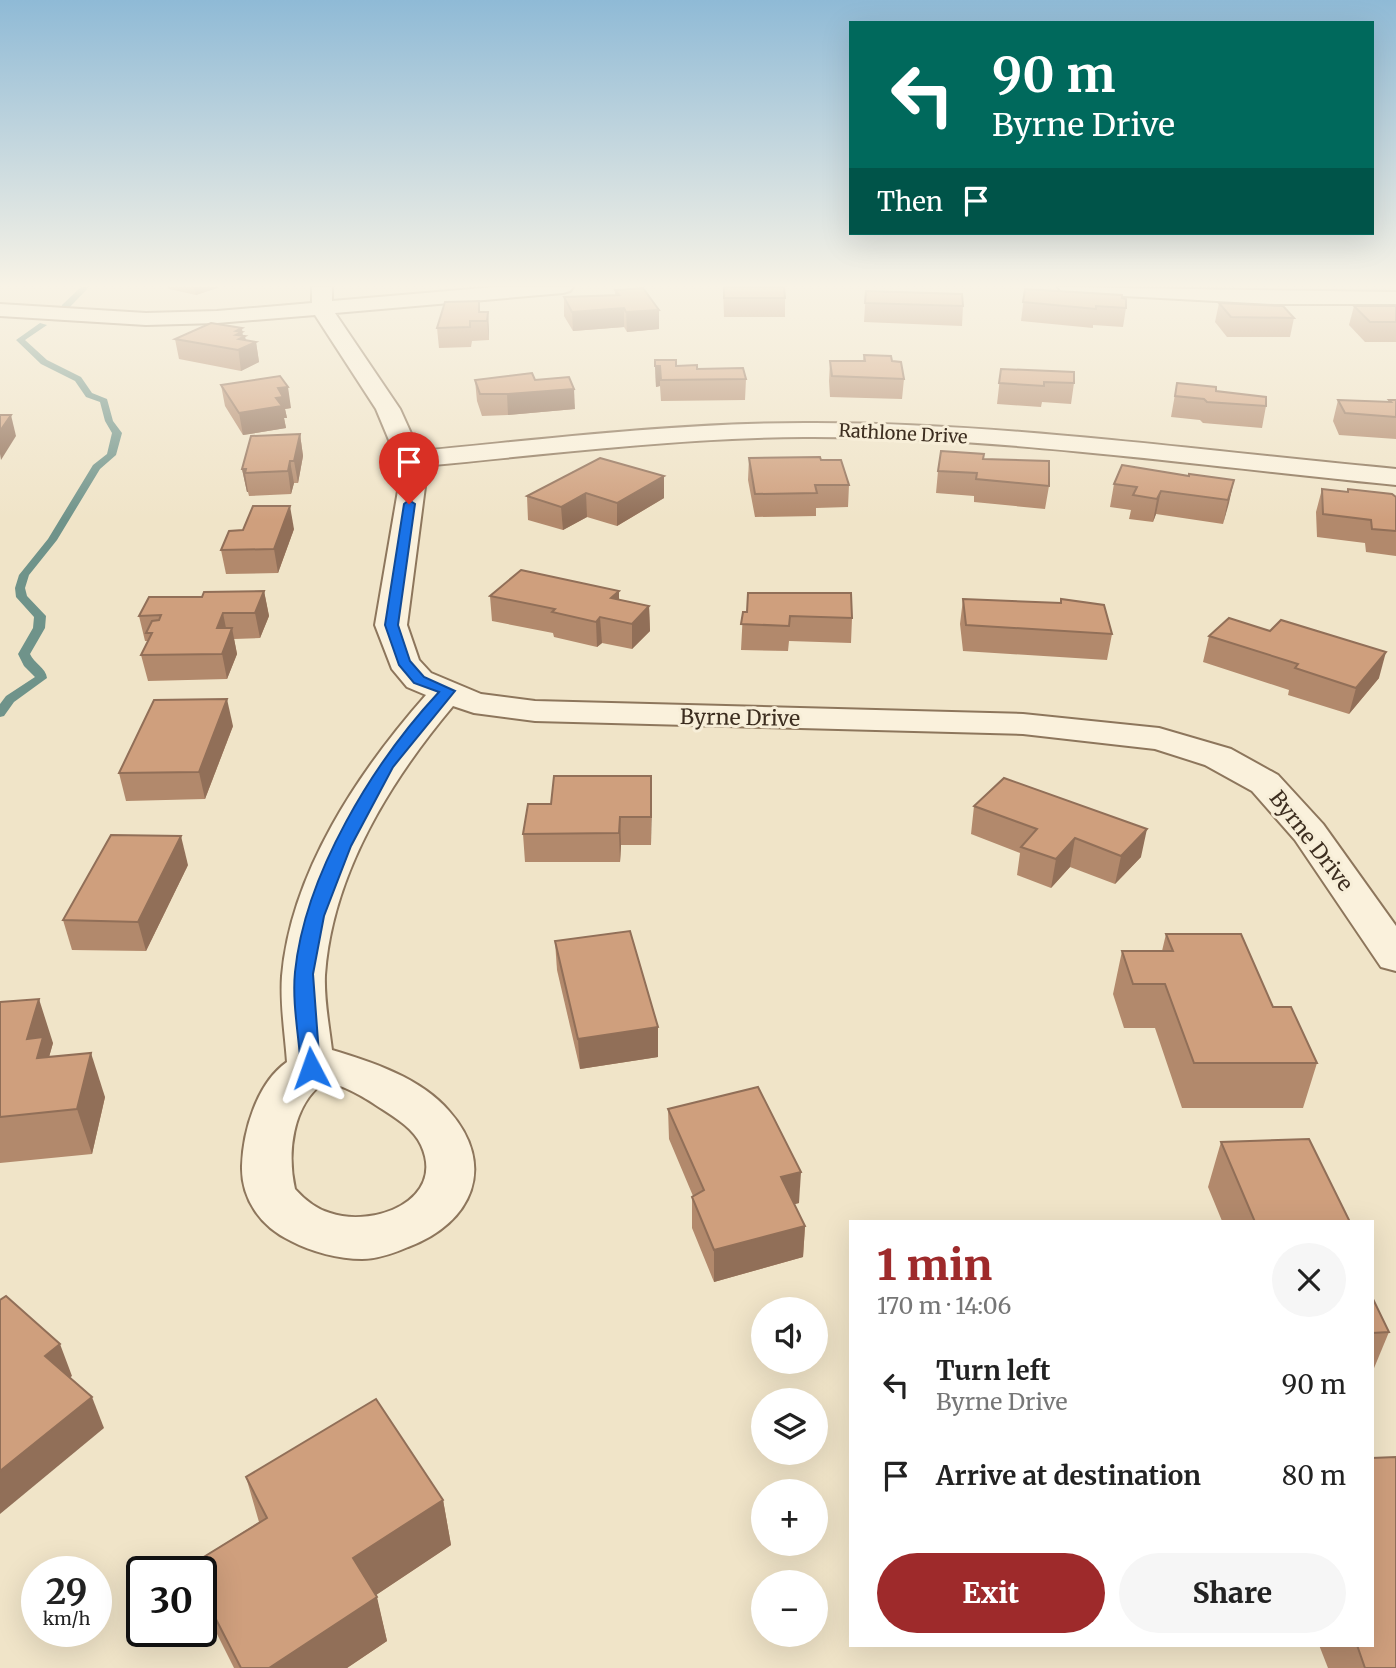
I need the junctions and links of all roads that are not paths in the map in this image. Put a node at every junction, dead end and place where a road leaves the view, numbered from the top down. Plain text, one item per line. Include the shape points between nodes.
1 (362, 365) edge
2 (409, 460) junction
3 (1396, 477) edge
4 (448, 691) junction
5 (1396, 957) edge
6 (311, 1068) dead end

1 - 2 street, Byrne Drive via 388,409
2 - 3 street, Rathlone Drive via 612,441 807,430 964,437
2 - 4 street, Byrne Drive via 413,480 391,625 404,662 419,680
4 - 5 street, Byrne Drive via 474,703 535,711 1023,724 1159,739 1218,757 1265,783 1309,832
4 - 6 street via 386,766 343,846 315,916 304,974

